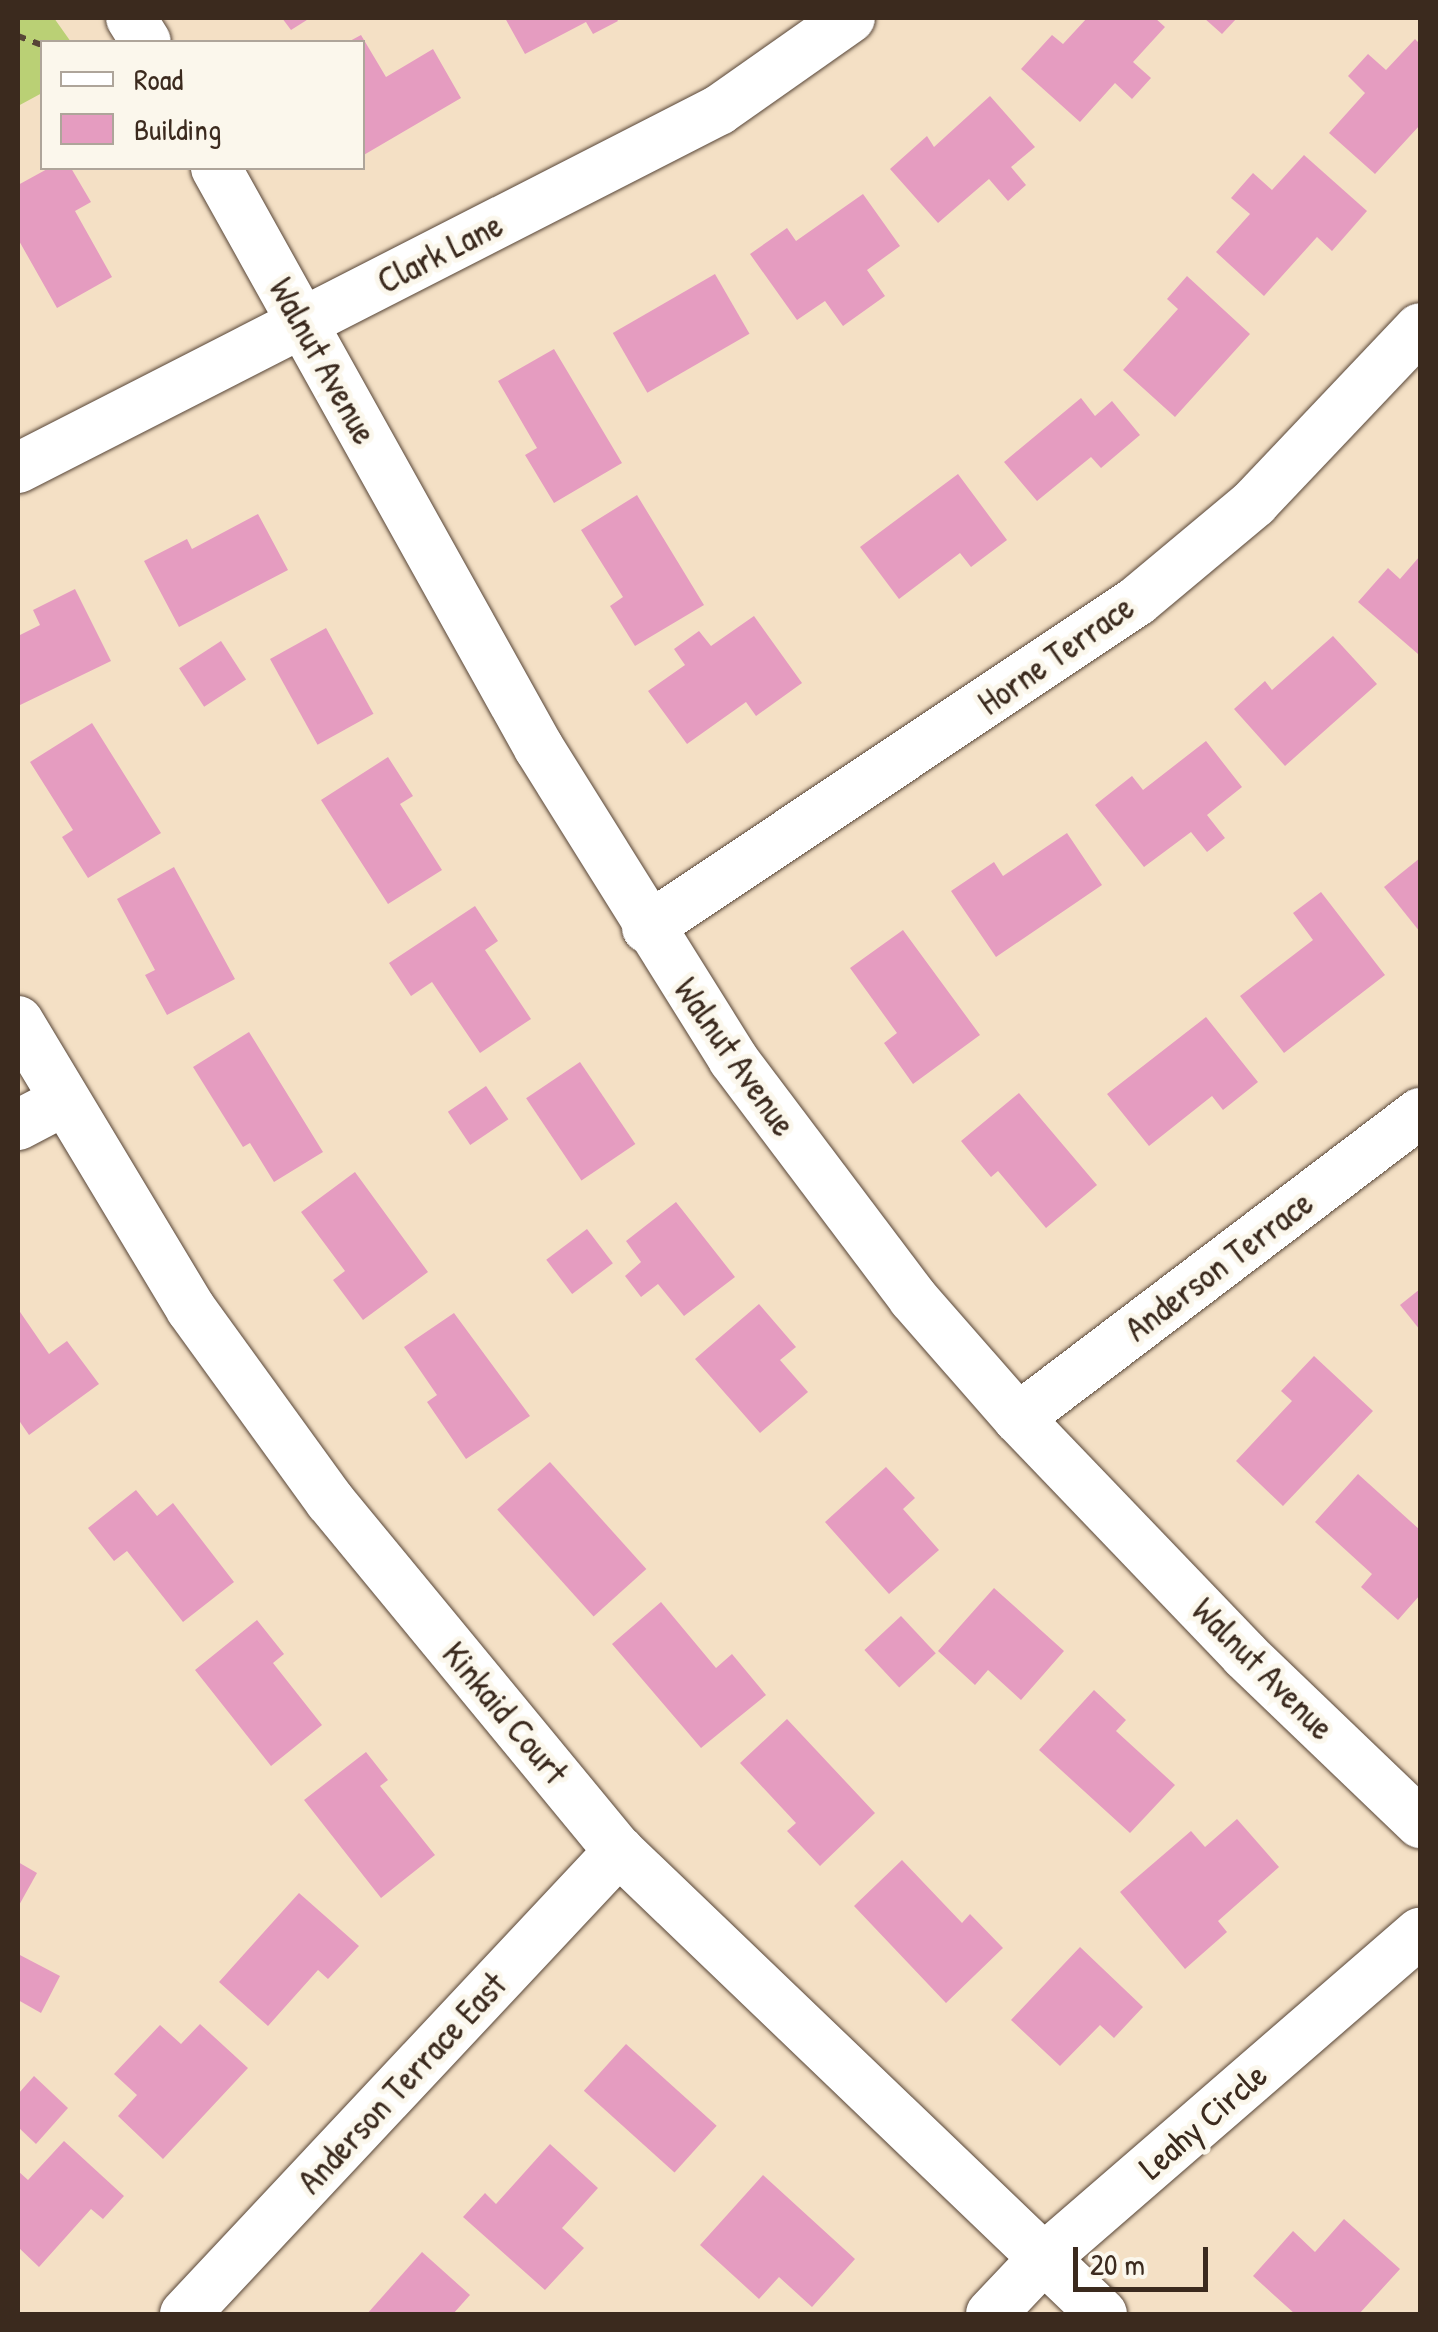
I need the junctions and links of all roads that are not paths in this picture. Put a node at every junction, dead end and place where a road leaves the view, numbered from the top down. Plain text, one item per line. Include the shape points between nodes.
1 (131, 18) edge
2 (850, 18) edge
3 (145, 40) edge
4 (217, 170) edge
5 (302, 323) junction
6 (1420, 328) edge
7 (18, 468) edge
8 (647, 928) junction
9 (18, 1020) edge
10 (62, 1102) junction
11 (1420, 1113) edge
12 (18, 1126) edge
13 (1018, 1418) junction
14 (1420, 1823) edge
15 (619, 1852) junction
16 (1420, 1933) edge
17 (1042, 2260) junction
18 (186, 2314) edge
19 (991, 2314) edge
20 (1102, 2314) edge

1 - 3 street
2 - 5 street, Clark Lane via 718,110
4 - 5 street, Walnut Avenue
5 - 7 street, Clark Lane
5 - 8 street, Walnut Avenue via 538,748
6 - 8 street, Horne Terrace via 1254,503 1136,601
8 - 13 street, Walnut Avenue via 823,1181
9 - 10 street, Kinkaid Court
10 - 12 street
10 - 15 street, Kinkaid Court via 190,1308 330,1501
11 - 13 street, Anderson Terrace
13 - 14 street, Walnut Avenue via 1246,1655
15 - 17 street, Kinkaid Court
15 - 18 street, Anderson Terrace East
16 - 17 street, Leahy Circle
17 - 19 street, Leahy Circle
17 - 20 street, Kinkaid Court

